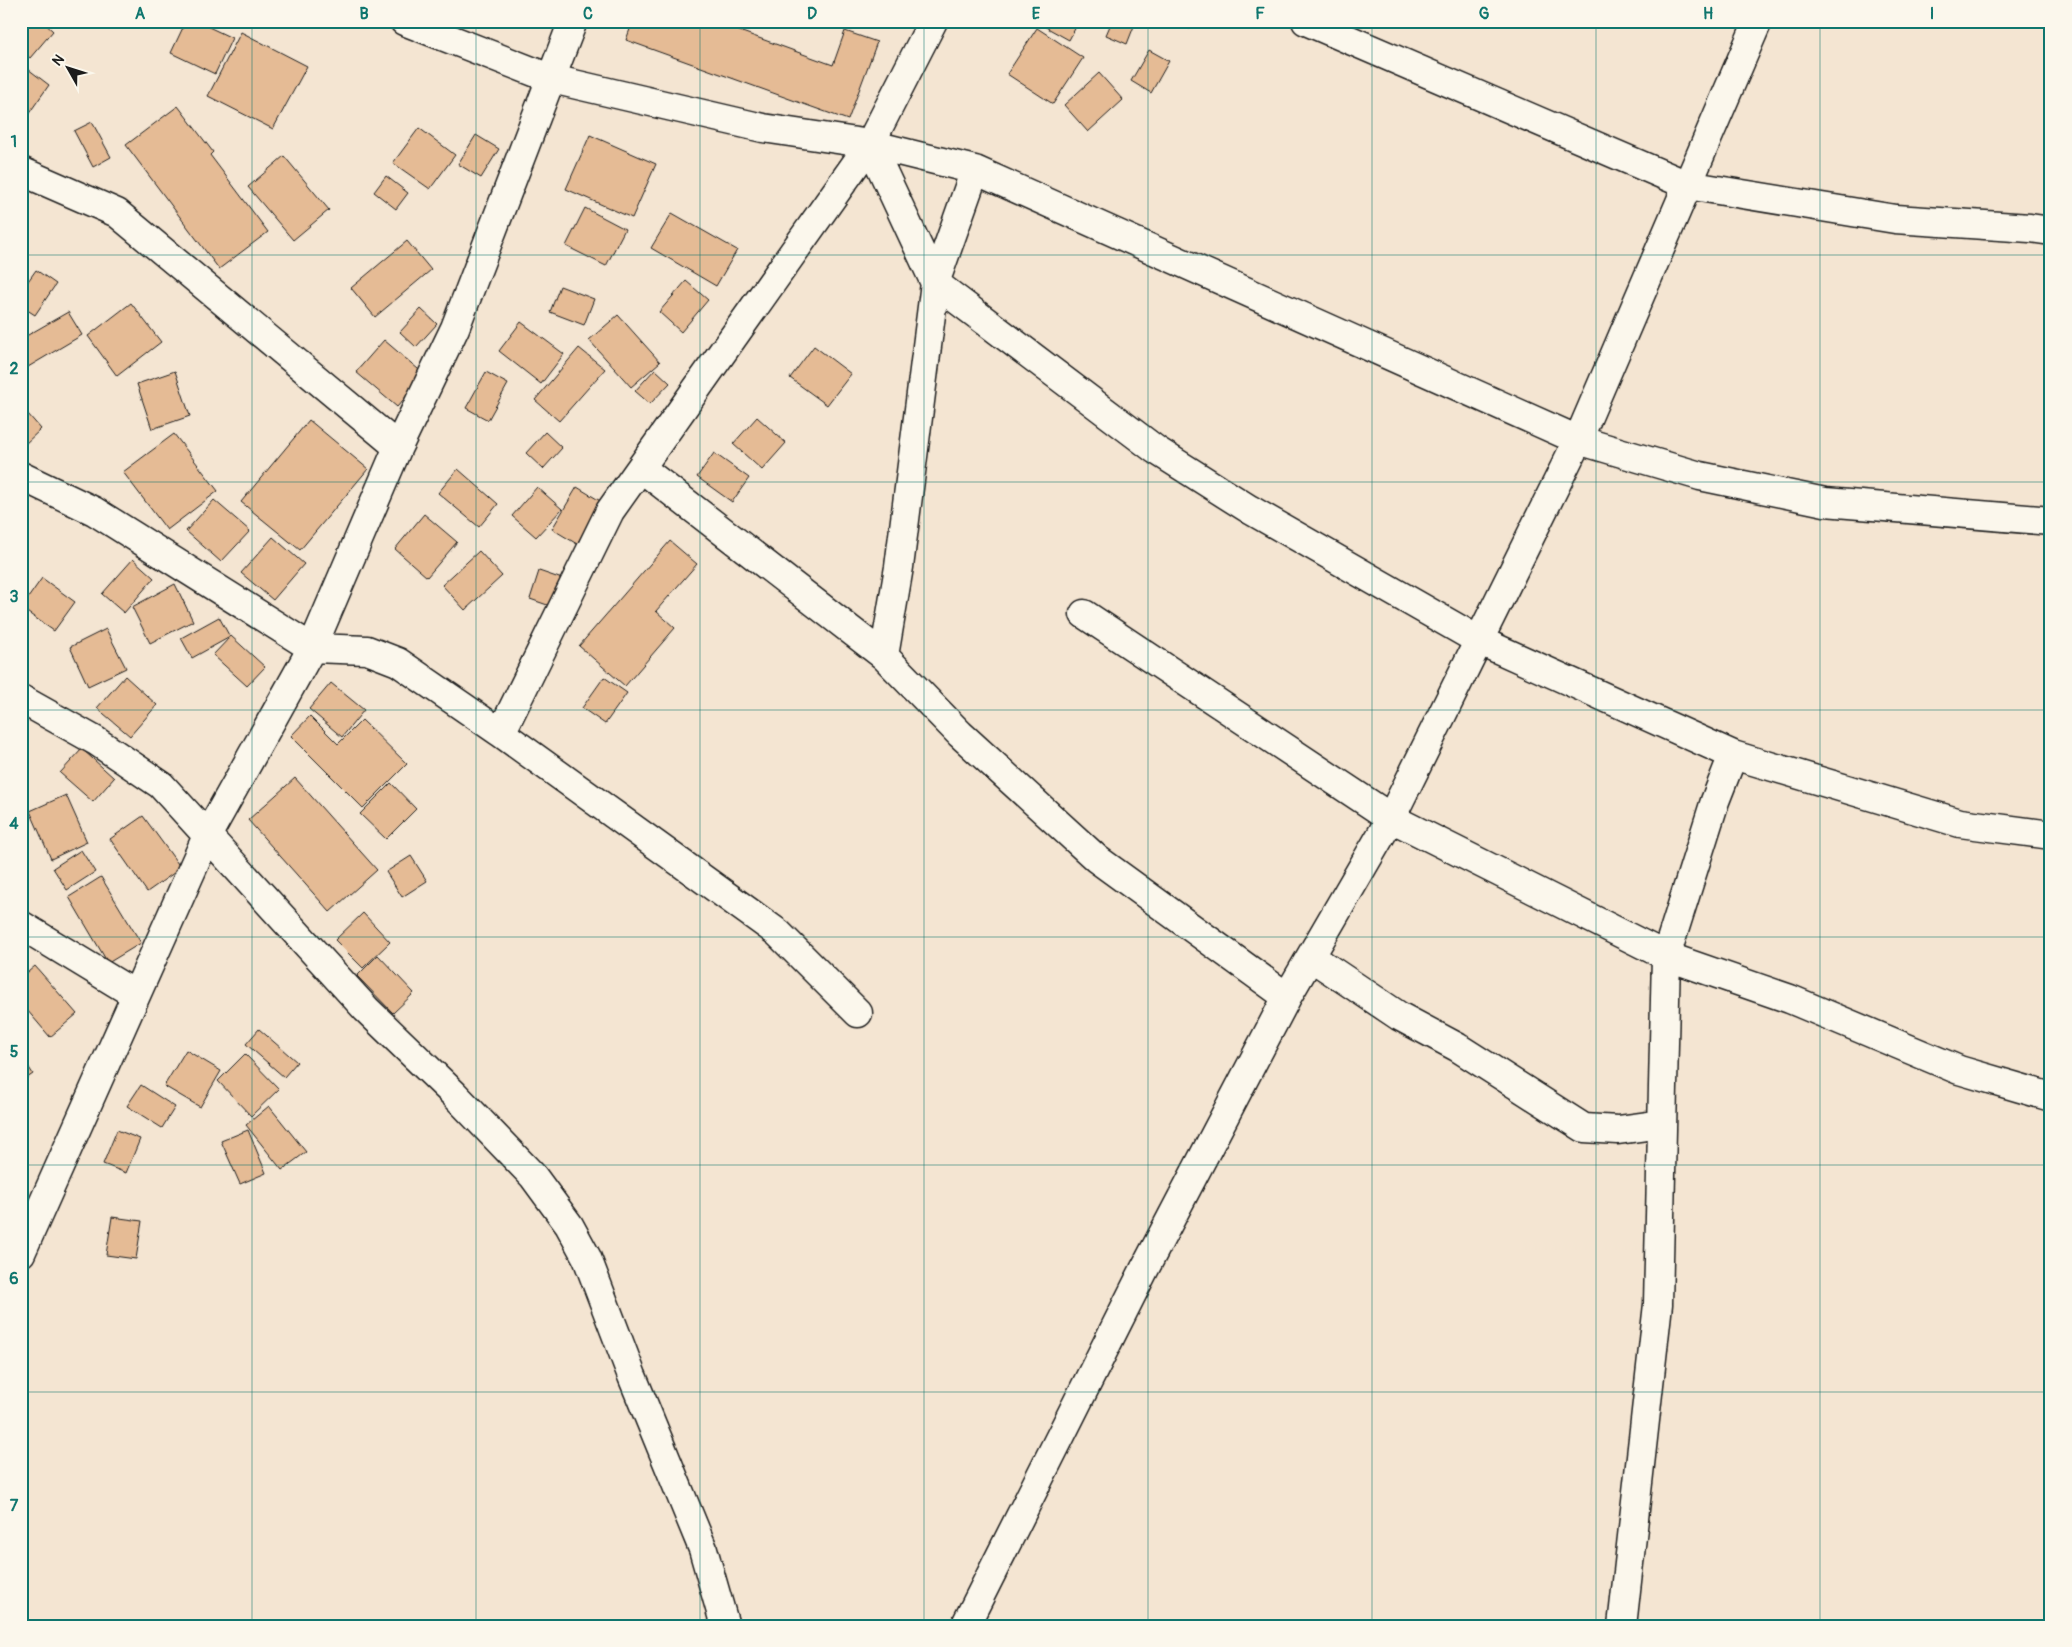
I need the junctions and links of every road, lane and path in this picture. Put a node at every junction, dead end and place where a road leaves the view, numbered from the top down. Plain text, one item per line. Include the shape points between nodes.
1 (404, 21) edge
2 (573, 21) edge
3 (933, 21) edge
4 (1306, 21) edge
5 (1758, 21) edge
6 (552, 79) junction
7 (870, 144) junction
8 (975, 170) junction
9 (21, 171) edge
10 (1688, 185) junction
11 (2051, 231) edge
12 (935, 283) junction
13 (1578, 440) junction
14 (398, 447) junction
15 (640, 468) junction
16 (21, 476) edge
17 (2051, 521) edge
18 (1084, 614) dead end
19 (1478, 640) junction
20 (312, 648) junction
21 (884, 656) junction
22 (21, 699) edge
23 (501, 733) junction
24 (1734, 755) junction
25 (1391, 818) junction
26 (2051, 835) edge
27 (207, 836) junction
28 (21, 925) edge
29 (1666, 956) junction
30 (1311, 957) junction
31 (136, 995) junction
32 (1287, 997) junction
33 (858, 1013) dead end
34 (2051, 1097) edge
35 (1662, 1124) junction
36 (21, 1253) edge
37 (725, 1626) edge
38 (965, 1626) edge
39 (1622, 1626) edge

1 - 6 street
2 - 6 street
3 - 7 street
4 - 10 street
5 - 10 street
6 - 7 street via 763,128
6 - 14 street via 456,328
7 - 8 street
7 - 12 street
7 - 15 street
8 - 12 street
8 - 13 street
9 - 14 street via 117,213
10 - 11 street via 1895,219
10 - 13 street
12 - 19 street via 1156,450 1249,509
12 - 21 street via 899,567
13 - 17 street via 1700,476 1825,502
13 - 19 street
14 - 20 street
15 - 21 street
15 - 23 street via 610,511
16 - 20 street via 94,511
18 - 25 street
19 - 24 street
19 - 25 street
20 - 23 street via 367,650 398,662
20 - 27 street
21 - 32 street via 960,734 1097,858
22 - 27 street via 96,741 161,785
23 - 33 street via 778,933
24 - 26 street via 1960,824
24 - 29 street via 1715,801
25 - 29 street
25 - 30 street
27 - 31 street
27 - 37 street via 366,1009 533,1176 569,1225 587,1258 703,1549
28 - 31 street
29 - 34 street via 1790,999 1959,1070
29 - 35 street
30 - 32 street
30 - 35 street via 1400,1016 1457,1047 1584,1128 1618,1130
31 - 36 street
32 - 38 street via 1144,1270
35 - 39 street via 1658,1304

